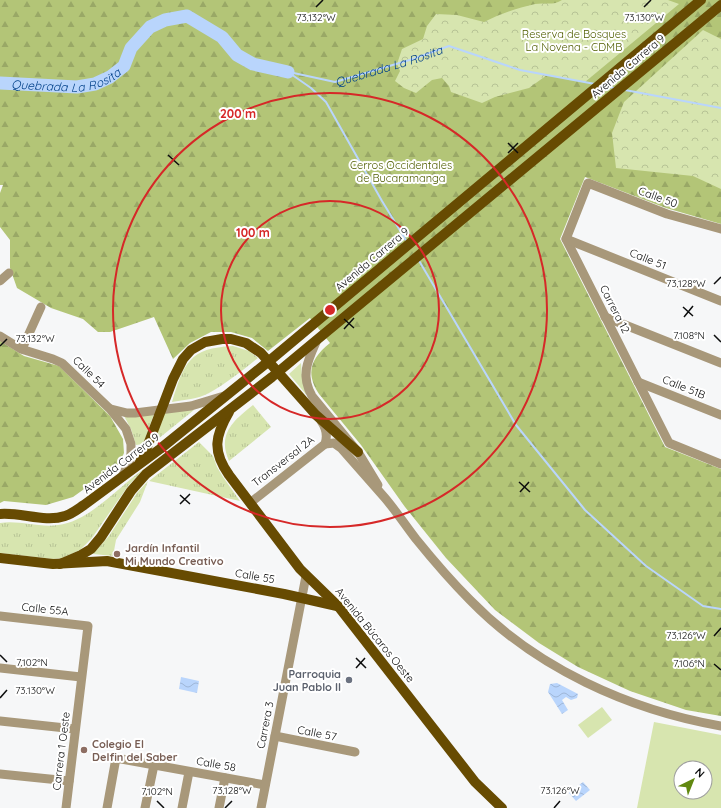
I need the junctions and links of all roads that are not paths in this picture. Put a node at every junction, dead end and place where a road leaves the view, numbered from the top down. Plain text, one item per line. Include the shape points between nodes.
1 (701, 0) edge
2 (721, 5) edge
3 (721, 229) edge
4 (566, 239) junction
5 (9, 273) dead end
6 (0, 281) edge
7 (721, 301) edge
8 (41, 307) dead end
9 (606, 316) junction
10 (0, 336) edge
11 (320, 338) junction
12 (22, 349) junction
13 (721, 363) edge
14 (638, 382) junction
15 (226, 395) junction
16 (110, 409) junction
17 (162, 410) junction
18 (229, 411) junction
19 (316, 415) junction
20 (721, 415) edge
21 (325, 444) junction
22 (358, 452) junction
23 (721, 464) edge
24 (137, 466) junction
25 (122, 477) junction
26 (384, 498) junction
27 (250, 503) junction
28 (0, 514) edge
29 (19, 514) junction
30 (0, 519) edge
31 (0, 558) edge
32 (60, 564) junction
33 (306, 576) junction
34 (302, 598) junction
35 (338, 606) junction
36 (0, 616) edge
37 (88, 626) joint
38 (0, 668) edge
39 (81, 677) junction
40 (0, 721) edge
41 (721, 726) edge
42 (75, 729) junction
43 (275, 736) junction
44 (355, 752) dead end
45 (154, 765) junction
46 (189, 772) junction
47 (0, 774) edge
48 (225, 778) junction
49 (69, 782) junction
50 (265, 785) junction
51 (66, 808) edge
52 (107, 808) edge
53 (146, 808) edge
54 (182, 808) edge
55 (219, 808) edge
56 (261, 808) edge
57 (502, 808) edge

1 - 15 main road, Avenida Carrera 9
2 - 11 main road, Avenida Carrera 9
3 - 4 street, Calle 50 via 667,214 588,183
4 - 7 street, Calle 51
4 - 9 street, Carrera 12
5 - 6 street
8 - 12 street
9 - 13 street
9 - 14 street, Carrera 12
10 - 12 street, Calle 54
11 - 18 main road, Avenida Carrera 9
11 - 22 street via 308,361 308,388
12 - 16 street, Calle 54 via 62,363
14 - 20 street, Calle 51B
14 - 23 street, Carrera 12 via 669,444
15 - 17 street, Calle 54 via 191,406
15 - 24 main road, Avenida Carrera 9
16 - 17 street, Calle 54 via 130,414
16 - 25 street via 126,429 130,444 130,460
17 - 19 main road via 187,354 205,342 231,339 246,344 260,353
17 - 24 main road
18 - 27 main road, Avenida Búcaros Oeste via 217,440 218,455 224,468
18 - 32 main road, Avenida Carrera 9 via 137,483 91,548
19 - 21 street, Transversal 2A via 326,430
19 - 22 main road
21 - 26 street via 334,443 341,448
21 - 27 street, Transversal 2A
22 - 26 street
24 - 25 main road, Avenida Carrera 9
25 - 29 main road, Avenida Carrera 9 via 84,505 64,516 50,518
26 - 41 street via 452,580 492,621 518,642 552,664 603,690 660,711
27 - 33 main road, Avenida Búcaros Oeste
28 - 29 main road, Avenida Carrera 9
29 - 30 main road
31 - 32 main road, Calle 55
32 - 34 main road, Calle 55 via 107,561
33 - 34 street, Carrera 3
33 - 35 main road, Avenida Búcaros Oeste
34 - 35 main road, Calle 55
34 - 43 street, Carrera 3
35 - 57 main road, Avenida Búcaros Oeste via 475,782
36 - 37 street, Calle 55A
37 - 39 street, Carrera 1 Oeste
38 - 39 street
39 - 42 street, Carrera 1 Oeste
40 - 42 street
42 - 49 street, Carrera 1 Oeste
43 - 44 street, Calle 57
43 - 50 street, Carrera 3
45 - 46 street, Calle 58
45 - 52 street, Calle 58 via 116,758
45 - 53 street
46 - 48 street, Calle 58
46 - 54 street
47 - 49 street
48 - 50 street, Calle 58
48 - 55 street
49 - 51 street, Carrera 1 Oeste
50 - 56 street, Carrera 3

